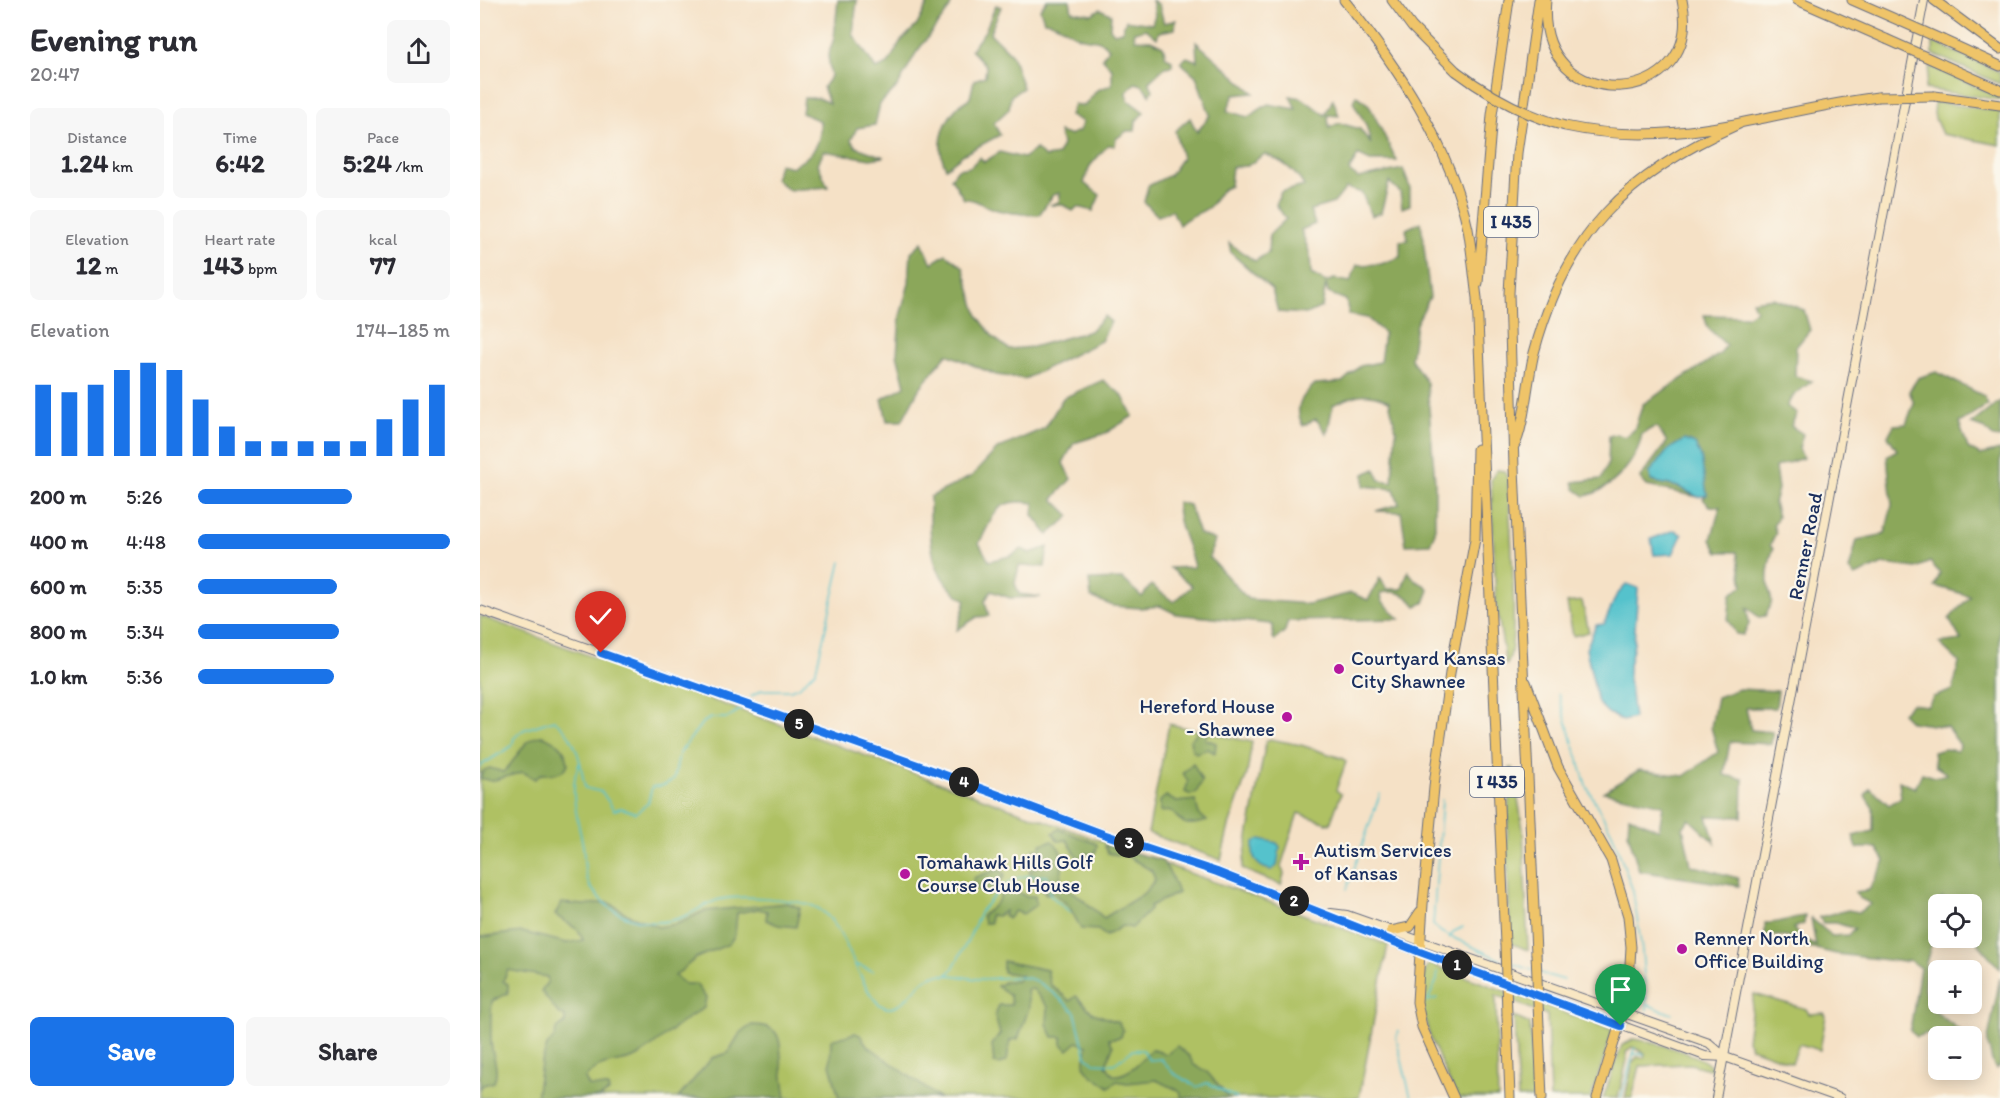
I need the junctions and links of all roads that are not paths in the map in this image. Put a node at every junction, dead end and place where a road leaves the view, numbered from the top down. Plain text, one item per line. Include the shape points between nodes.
1 (1344, 0) edge
2 (1392, 0) edge
3 (1509, 0) edge
4 (1539, 0) edge
5 (1546, 0) edge
6 (1682, 0) edge
7 (1797, 0) edge
8 (1852, 0) edge
9 (1924, 0) edge
10 (1934, 0) edge
11 (2000, 49) edge
12 (2000, 66) edge
13 (2000, 90) edge
14 (2000, 105) edge
15 (1739, 124) junction
16 (1477, 298) junction
17 (1481, 423) junction
18 (1514, 446) junction
19 (480, 610) edge
20 (1523, 674) junction
21 (1423, 904) junction
22 (1326, 913) junction
23 (1391, 931) junction
24 (1421, 942) junction
25 (1420, 952) junction
26 (1625, 1013) junction
27 (1621, 1026) junction
28 (1725, 1057) junction
29 (1454, 1098) edge
30 (1510, 1098) edge
31 (1542, 1098) edge
32 (1597, 1098) edge
33 (1716, 1098) edge
34 (1840, 1098) edge

1 - 16 highway via 1395,70 1446,164 1468,230
2 - 15 highway, bridge via 1418,34 1456,71 1504,103 1535,117 1613,134 1651,136
3 - 16 highway, I 435 via 1492,115
4 - 18 highway, I 435 via 1520,123 1511,227 1509,332
5 - 6 highway via 1548,32 1561,61 1584,80 1614,88 1652,78 1673,58 1683,35
7 - 13 highway, bridge
8 - 12 highway, bridge
9 - 28 main road, Renner Road
10 - 11 highway
14 - 15 highway, bridge via 1935,96 1878,98
15 - 18 highway via 1691,146 1648,173 1592,228 1565,271 1544,320 1527,385 1520,436
16 - 17 highway, I 435
17 - 21 highway via 1476,439 1475,539 1439,744
17 - 30 highway, I 435, bridge
18 - 20 highway, I 435
19 - 22 main road
20 - 26 highway via 1552,755 1598,831 1621,886 1631,947
20 - 31 highway, I 435, bridge
21 - 23 highway via 1413,925
21 - 24 highway
22 - 23 main road via 1347,915
22 - 25 main road
23 - 24 main road
24 - 25 highway
24 - 26 main road
25 - 27 main road
25 - 29 highway via 1418,1014
26 - 27 highway
26 - 28 main road via 1709,1044
27 - 28 main road via 1705,1056
27 - 32 highway
28 - 33 main road, Renner Road
28 - 34 main road

